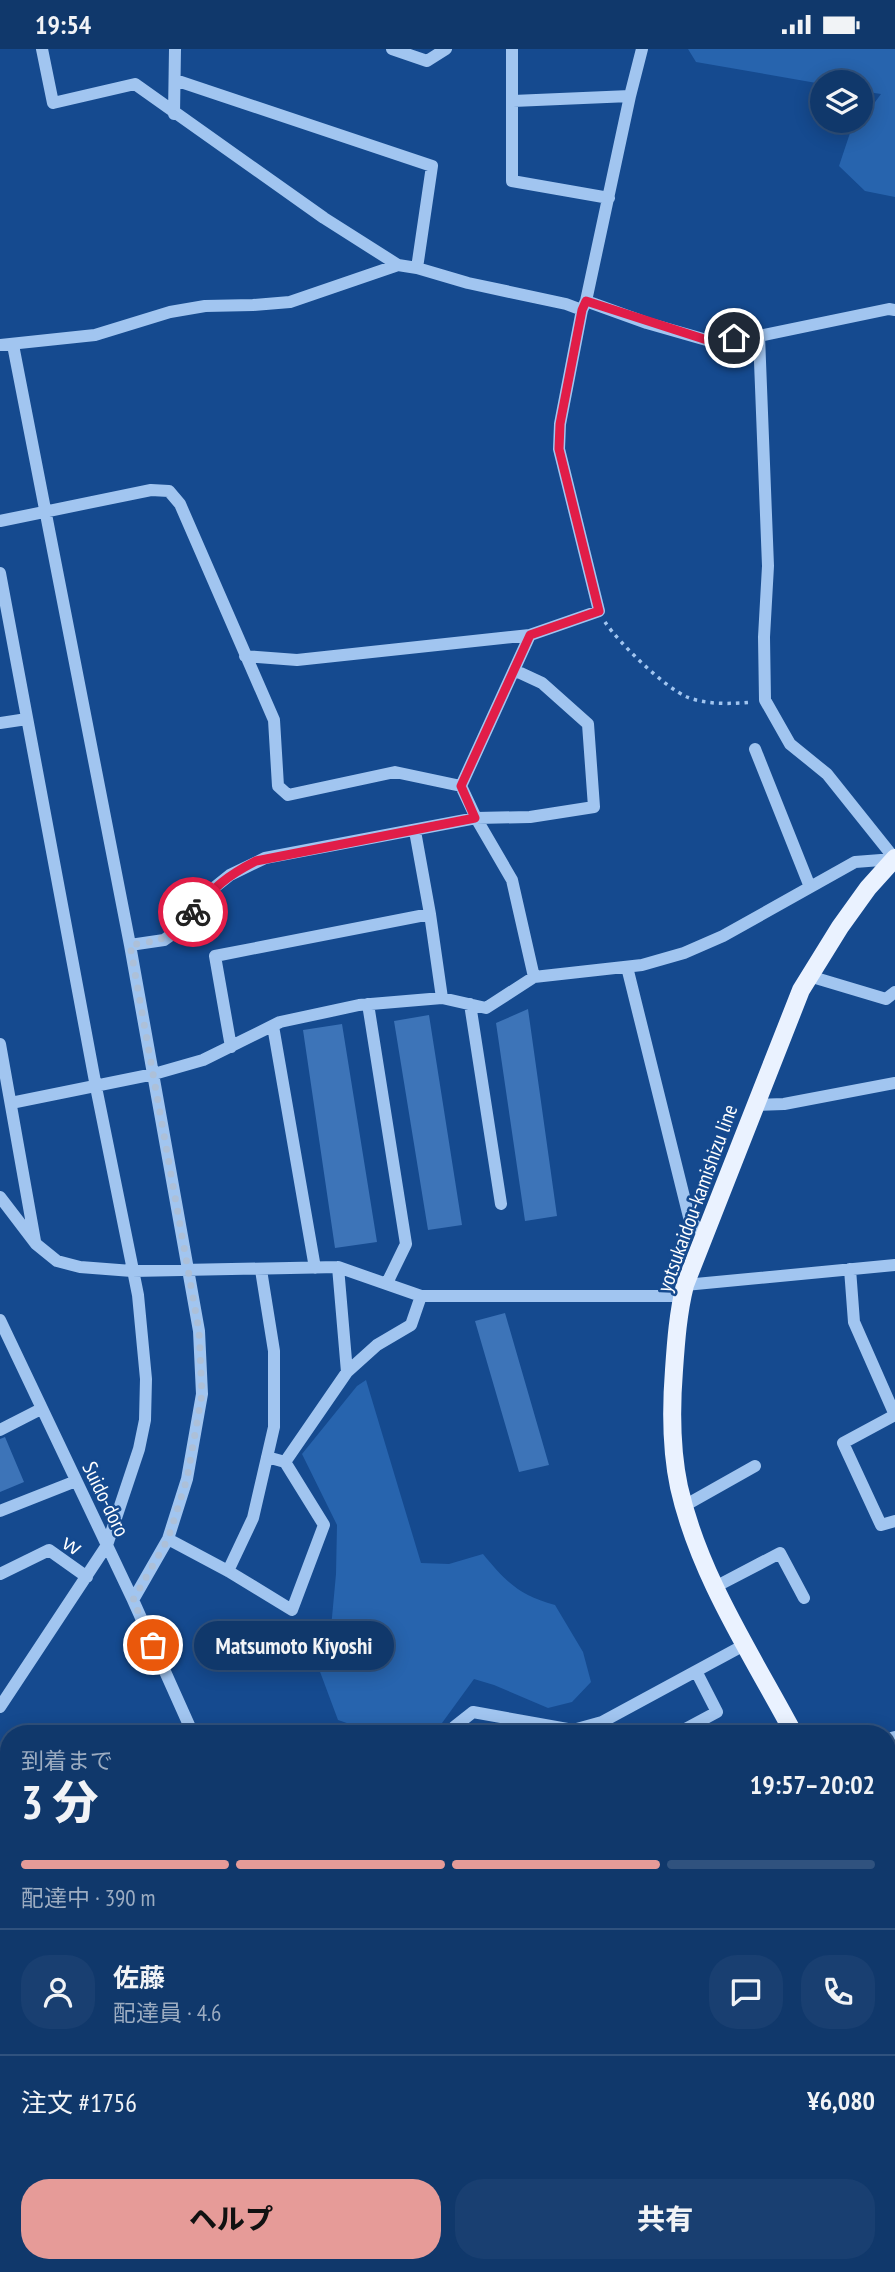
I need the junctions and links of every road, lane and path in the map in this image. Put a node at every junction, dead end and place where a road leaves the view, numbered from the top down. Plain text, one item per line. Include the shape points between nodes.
1 (42, 49) edge
2 (175, 49) edge
3 (392, 49) edge
4 (446, 49) edge
5 (512, 49) edge
6 (642, 49) edge
7 (175, 80) junction
8 (630, 96) junction
9 (513, 101) junction
10 (174, 114) junction
11 (609, 198) junction
12 (397, 265) junction
13 (417, 268) junction
14 (584, 306) junction
15 (895, 310) edge
16 (759, 336) junction
17 (6, 345) edge
18 (46, 512) junction
19 (0, 521) edge
20 (0, 573) edge
21 (599, 611) junction
22 (530, 635) junction
23 (245, 656) junction
24 (514, 670) junction
25 (765, 701) junction
26 (27, 719) junction
27 (0, 723) edge
28 (755, 750) dead end
29 (461, 786) junction
30 (475, 818) junction
31 (415, 831) junction
32 (895, 859) edge
33 (810, 887) junction
34 (430, 914) junction
35 (130, 945) junction
36 (627, 967) junction
37 (809, 976) junction
38 (534, 977) junction
39 (895, 992) edge
40 (442, 997) junction
41 (368, 1004) junction
42 (470, 1005) junction
43 (273, 1026) junction
44 (0, 1044) edge
45 (231, 1047) junction
46 (154, 1074) junction
47 (895, 1083) edge
48 (96, 1087) junction
49 (11, 1103) junction
50 (755, 1105) junction
51 (0, 1197) edge
52 (501, 1204) dead end
53 (705, 1234) junction
54 (36, 1244) junction
55 (895, 1265) edge
56 (315, 1268) junction
57 (338, 1268) junction
58 (189, 1269) junction
59 (850, 1269) junction
60 (261, 1270) junction
61 (132, 1271) junction
62 (387, 1283) junction
63 (684, 1291) junction
64 (421, 1296) junction
65 (0, 1320) edge
66 (346, 1372) junction
67 (41, 1409) junction
68 (895, 1415) edge
69 (0, 1430) edge
70 (267, 1457) junction
71 (285, 1462) junction
72 (755, 1466) dead end
73 (76, 1481) junction
74 (684, 1506) junction
75 (0, 1511) edge
76 (895, 1521) edge
77 (168, 1539) junction
78 (107, 1545) junction
79 (228, 1571) junction
80 (0, 1574) edge
81 (87, 1577) junction
82 (715, 1587) junction
83 (804, 1598) dead end
84 (133, 1600) junction
85 (746, 1644) junction
86 (696, 1671) junction
87 (0, 1707) edge
88 (189, 1725) edge
89 (457, 1725) edge
90 (541, 1725) edge
91 (592, 1725) edge
92 (693, 1725) edge
93 (789, 1725) edge

1 - 10 street via 53,103 135,85
2 - 7 street
3 - 4 street via 427,61
5 - 9 street
6 - 8 street
7 - 10 street
7 - 13 street via 432,166
8 - 9 street
8 - 11 street
9 - 11 street via 512,181
10 - 12 street
11 - 14 street
12 - 13 street
12 - 17 street via 290,302 205,306 95,335
13 - 14 street
14 - 16 street via 710,341
14 - 21 street via 559,449
15 - 16 street
16 - 25 street via 768,566
17 - 18 street
18 - 19 street
18 - 23 street via 151,490 169,491 180,504
18 - 35 street
20 - 26 street
21 - 22 street
21 - 25 path via 607,626 650,670 686,697 732,704
22 - 23 street via 298,660
22 - 24 street
23 - 29 street via 274,720 278,786 288,795 396,772
24 - 29 street
24 - 30 street via 542,683 588,724 594,807 530,817
25 - 32 street via 790,744 827,774
26 - 27 street
26 - 48 street
28 - 33 street
29 - 30 street
30 - 31 street
30 - 38 street via 512,880
31 - 34 street
31 - 35 street via 256,861 215,887 164,940
32 - 33 street via 855,862
32 - 37 main road, yotsukaidou-kamishizu line via 839,927
33 - 36 street via 723,936 684,953
34 - 40 street
34 - 45 street via 215,956
35 - 46 street
36 - 38 street
36 - 53 street via 690,1221
37 - 39 street via 886,999
37 - 50 main road, yotsukaidou-kamishizu line
38 - 42 street via 486,1008
40 - 41 street
40 - 42 street
41 - 43 street
41 - 62 street via 406,1244
42 - 52 street
43 - 45 street
43 - 56 street
44 - 49 street
45 - 46 street
46 - 48 street
46 - 58 street
47 - 50 street via 784,1104
48 - 49 street
48 - 61 street
49 - 54 street
50 - 53 main road, yotsukaidou-kamishizu line
51 - 54 street
53 - 63 main road, yotsukaidou-kamishizu line
54 - 61 street via 57,1261
55 - 59 street
56 - 57 street
56 - 60 street
57 - 62 street
57 - 66 street
58 - 60 street
58 - 61 street
58 - 77 street via 199,1331 202,1394 187,1479
59 - 63 street
59 - 68 street via 854,1322
60 - 70 street via 274,1351 274,1427
61 - 78 street via 143,1339 145,1420
62 - 64 street
63 - 64 street
63 - 74 main road, yotsukaidou-kamishizu line via 671,1410
64 - 66 street via 411,1325 377,1345
65 - 67 street, Suido-doro
66 - 71 street
67 - 69 street
67 - 73 street, Suido-doro
68 - 76 street via 842,1443 881,1525
70 - 71 street
70 - 79 street via 253,1518
71 - 79 street via 324,1525 292,1610
72 - 74 street
73 - 75 street
73 - 78 street, Suido-doro
74 - 82 main road, yotsukaidou-kamishizu line
77 - 79 street
77 - 84 street
78 - 81 street
78 - 84 street, Suido-doro
80 - 81 street, ｗ via 49,1550
81 - 87 street
82 - 83 street via 780,1553
82 - 85 main road, yotsukaidou-kamishizu line
84 - 88 street, Suido-doro
85 - 86 street
85 - 93 main road, yotsukaidou-kamishizu line
86 - 91 street
86 - 92 street via 717,1712
89 - 90 street via 473,1712

